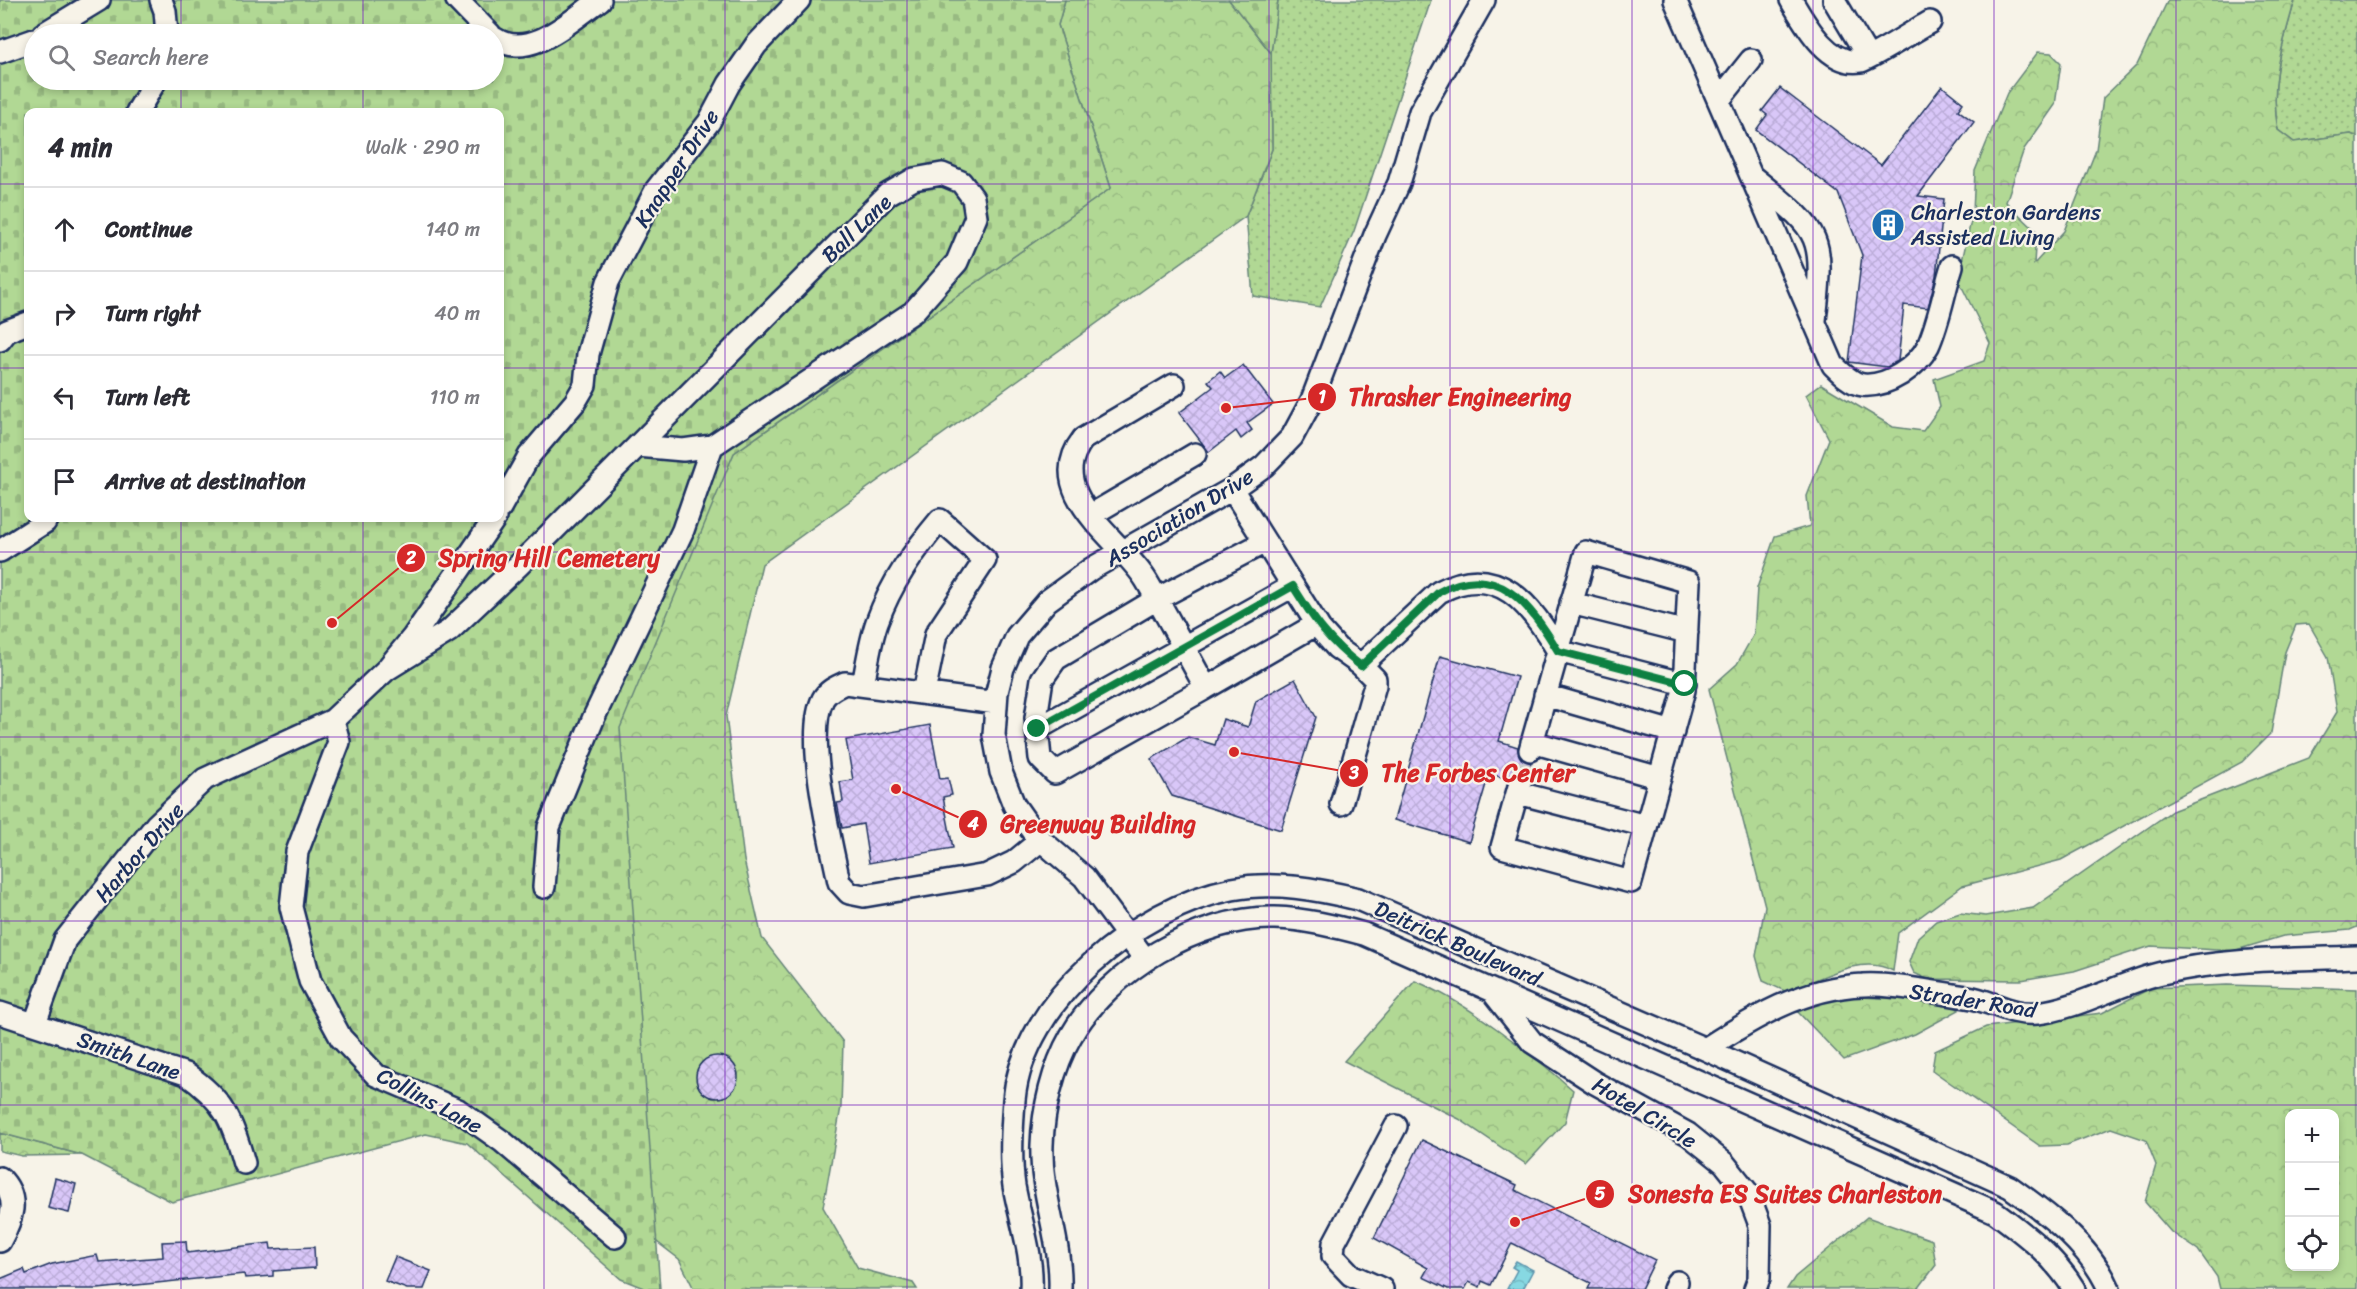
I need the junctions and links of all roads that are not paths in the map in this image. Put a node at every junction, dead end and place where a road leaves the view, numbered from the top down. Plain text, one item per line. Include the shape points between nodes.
1 (99, 0) edge
2 (161, 0) edge
3 (457, 0) edge
4 (799, 0) edge
5 (1484, 0) edge
6 (1675, 0) edge
7 (1791, 0) edge
8 (1834, 0) edge
9 (590, 4) edge
10 (1930, 22) dead end
11 (59, 24) edge
12 (166, 24) edge
13 (480, 24) edge
14 (504, 41) edge
15 (24, 44) edge
16 (0, 52) edge
17 (1868, 57) junction
18 (1751, 60) dead end
19 (150, 90) edge
20 (1719, 100) junction
21 (139, 108) edge
22 (1751, 176) junction
23 (1952, 266) dead end
24 (1815, 321) junction
25 (24, 325) edge
26 (0, 339) edge
27 (1174, 385) dead end
28 (638, 446) junction
29 (712, 446) junction
30 (1195, 454) dead end
31 (1232, 489) junction
32 (504, 501) edge
33 (1091, 514) junction
34 (45, 522) edge
35 (492, 522) edge
36 (1265, 542) junction
37 (0, 551) edge
38 (1121, 552) junction
39 (1293, 586) junction
40 (1157, 599) junction
41 (1571, 603) junction
42 (1317, 624) junction
43 (1687, 632) junction
44 (1183, 647) junction
45 (1558, 651) junction
46 (1361, 666) junction
47 (386, 670) junction
48 (1685, 684) junction
49 (863, 685) junction
50 (1206, 688) junction
51 (924, 693) junction
52 (1545, 695) junction
53 (996, 703) junction
54 (333, 720) junction
55 (1037, 729) junction
56 (1673, 732) junction
57 (1660, 777) junction
58 (1341, 804) dead end
59 (1646, 826) junction
60 (1041, 840) junction
61 (544, 887) dead end
62 (1128, 935) junction
63 (2357, 957) edge
64 (1145, 959) junction
65 (1493, 992) junction
66 (0, 1013) edge
67 (35, 1023) junction
68 (1705, 1049) junction
69 (1396, 1126) dead end
70 (244, 1163) dead end
71 (0, 1178) edge
72 (615, 1238) dead end
73 (0, 1241) edge
74 (1031, 1289) edge
75 (1060, 1289) edge
76 (1382, 1289) edge
77 (1755, 1289) edge
78 (2074, 1289) edge
79 (2109, 1289) edge

1 - 11 street
2 - 12 street
3 - 13 street
4 - 32 street, Knapper Drive via 756,45 709,122 656,190 608,282 588,354 585,385 529,456
5 - 31 street, Association Drive via 1420,112 1399,183 1312,400 1292,437 1264,466
6 - 20 street
7 - 17 street via 1812,35 1828,50 1844,58
8 - 17 street
9 - 14 street via 572,22 535,42
10 - 17 street
15 - 16 street
18 - 20 street
19 - 21 street
20 - 22 street
22 - 24 street
22 - 24 street via 1802,217 1820,250
23 - 24 street via 1928,346 1901,375 1884,382 1862,386 1846,378 1833,365
25 - 26 street via 7,331
27 - 33 street via 1083,440 1074,452 1070,472 1074,488
28 - 29 street, Ball Lane via 683,450
28 - 29 street, Ball Lane via 888,194 914,180 942,174 961,182 974,198 976,218 957,262 913,312
28 - 47 street, Ball Lane via 449,631
29 - 61 street via 682,530 594,717 549,826
30 - 33 street
31 - 36 street
31 - 38 street, Association Drive
33 - 38 street
34 - 37 street
35 - 47 street
36 - 39 street
36 - 40 street
38 - 40 street via 1144,577
38 - 53 street, Association Drive via 1047,601 1017,636 1003,668
39 - 42 street
39 - 44 street
40 - 44 street
40 - 55 street via 1056,659 1042,679
41 - 43 street
41 - 43 street via 1586,552 1689,582
41 - 45 street
42 - 46 street via 1337,648
42 - 50 street
43 - 48 street
44 - 50 street
44 - 55 street
45 - 46 street via 1538,616 1522,601 1508,590 1482,581 1454,584 1439,592
45 - 48 street
45 - 52 street
46 - 58 street via 1375,679 1375,685
47 - 54 street
48 - 56 street
49 - 51 street
49 - 51 street via 876,624 892,589 910,556 940,520 985,560 936,634
49 - 60 street via 845,683 831,690 819,711 820,787 839,882 849,893 864,896 987,875 1014,862
50 - 55 street via 1055,773 1040,758
51 - 53 street
52 - 56 street
52 - 57 street via 1531,746
53 - 60 street, Association Drive via 994,735 1001,772 1014,805
54 - 67 street, Harbor Drive via 205,779 156,825 65,940
54 - 72 street, Collins Lane via 339,742 297,852 291,907 310,981 341,1038 376,1075 458,1110 503,1142
56 - 57 street
57 - 59 street
59 - 59 street via 1631,882 1502,847 1519,788
60 - 62 street, Association Drive via 1084,877
62 - 64 street, Association Drive
62 - 68 street, Deitrick Boulevard via 1179,904 1234,889 1309,887 1358,898
62 - 74 street, Deitrick Boulevard via 1094,960 1048,1017 1028,1051 1014,1097 1014,1185
63 - 68 street, Strader Road via 2218,962 2161,973 2035,1014 1970,998 1864,984 1791,1000
64 - 65 street, Deitrick Boulevard via 1181,939 1225,925 1273,918 1327,924 1364,934
64 - 75 street, Deitrick Boulevard via 1088,1012 1058,1065 1042,1145 1044,1184 1061,1269
65 - 77 street, Hotel Circle via 1532,1042 1595,1083 1688,1134 1724,1163 1748,1193 1760,1225 1759,1278
65 - 78 street, Deitrick Boulevard via 1995,1212 2035,1241
66 - 67 street, Smith Lane
67 - 70 street, Smith Lane via 186,1074 209,1089 233,1123
68 - 79 street, Deitrick Boulevard via 2010,1187 2051,1217 2076,1242
69 - 76 street via 1334,1243 1333,1256 1351,1275
71 - 73 street via 13,1199 12,1215

